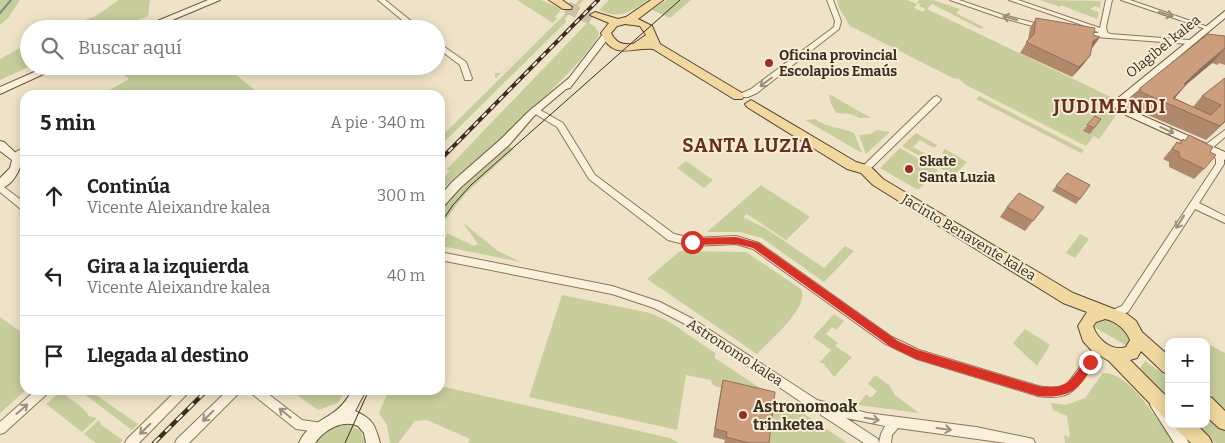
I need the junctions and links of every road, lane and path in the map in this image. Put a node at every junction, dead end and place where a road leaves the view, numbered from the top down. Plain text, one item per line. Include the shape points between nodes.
1 (206, 0) edge
2 (216, 0) edge
3 (381, 0) edge
4 (554, 0) edge
5 (658, 0) edge
6 (664, 0) edge
7 (830, 0) edge
8 (953, 0) edge
9 (1012, 0) edge
10 (1109, 0) edge
11 (1124, 0) edge
12 (568, 3) tunnel mouth
13 (1224, 17) edge
14 (155, 20) edge
15 (165, 20) edge
16 (407, 20) edge
17 (623, 21) junction
18 (644, 24) junction
19 (1052, 28) edge
20 (1208, 28) junction
21 (606, 33) junction
22 (1078, 33) edge
23 (1107, 34) junction
24 (653, 41) junction
25 (1188, 42) junction
26 (1204, 44) edge
27 (616, 46) junction
28 (445, 50) edge
29 (590, 57) junction
30 (27, 75) edge
31 (36, 75) edge
32 (468, 78) dead end
33 (0, 87) edge
34 (0, 91) edge
35 (745, 98) junction
36 (937, 99) dead end
37 (538, 112) junction
38 (1225, 133) edge
39 (0, 144) edge
40 (1216, 152) edge
41 (20, 153) edge
42 (863, 170) junction
43 (0, 186) edge
44 (10, 196) junction
45 (0, 197) edge
46 (445, 197) edge
47 (20, 204) edge
48 (1193, 204) junction
49 (1225, 220) edge
50 (445, 257) edge
51 (1068, 298) junction
52 (1109, 313) junction
53 (1088, 318) junction
54 (1137, 337) junction
55 (1100, 348) junction
56 (1115, 356) junction
57 (1165, 363) edge
58 (1149, 391) junction
59 (38, 395) edge
60 (179, 395) edge
61 (230, 395) edge
62 (261, 395) edge
63 (357, 395) edge
64 (814, 404) junction
65 (1165, 407) edge
66 (1165, 417) edge
67 (337, 418) junction
68 (362, 422) junction
69 (896, 423) junction
70 (318, 427) junction
71 (0, 428) edge
72 (1172, 428) edge
73 (1187, 428) edge
74 (131, 443) edge
75 (181, 443) edge
76 (306, 443) edge
77 (372, 443) edge
78 (874, 443) edge
79 (885, 443) edge
80 (1030, 443) edge
81 (1182, 443) edge
82 (1203, 443) edge

1 - 14 main road
2 - 15 main road
3 - 16 street
4 - 12 main road
5 - 17 main road
6 - 18 main road via 650,11
7 -> 35 street via 838,21 837,28
19 -> 8 street
9 - 23 street
10 - 23 street via 1103,27
11 -> 20 street
13 - 20 main road, Olagibel kalea
17 - 18 main road
17 - 21 main road
17 - 21 main road via 593,17
18 - 24 main road
20 - 25 main road, Olagibel kalea
21 - 27 main road
21 - 29 main road
22 - 23 street
23 - 25 street
24 - 27 main road, Jacinto Benavente kalea via 630,48
24 - 35 main road, Jacinto Benavente kalea
25 - 26 main road
25 -> 40 main road, Olagibel kalea via 1118,100 1117,105
27 - 29 main road via 603,48
28 - 32 street via 463,64
29 - 37 main road
30 - 33 main road
31 - 34 main road
35 - 42 main road, Jacinto Benavente kalea
36 - 42 street
37 - 46 main road
37 - 55 street via 560,125 592,177 665,234 683,241 736,240 756,246 909,352 1054,393 1072,386
38 - 40 street
39 - 41 main road
40 - 48 street via 1220,164
41 - 43 main road via 15,170
42 - 51 main road, Jacinto Benavente kalea
43 - 44 street
44 - 45 street
44 - 47 street
48 - 49 street
48 -> 52 street via 1125,309
50 - 64 street, Astronomo kalea via 612,290 657,305 690,322
51 - 52 main road, Jacinto Benavente kalea
51 - 53 main road, Jacinto Benavente kalea
52 - 53 main road via 1097,313
52 - 54 main road via 1129,325
53 - 55 main road via 1085,324 1087,334
54 - 56 main road via 1137,347 1133,352
54 - 57 main road
55 - 56 main road
56 - 58 main road
58 - 65 main road
58 - 66 main road
71 -> 59 street
60 -> 74 street
61 -> 75 street
70 -> 62 street via 300,425
63 - 67 main road
63 - 68 main road via 358,416
64 -> 69 street, Astronomo kalea via 854,416
64 - 78 street
67 - 68 main road via 350,417
67 - 70 main road
68 - 77 main road via 371,433
69 - 79 street via 889,428
69 -> 80 street, Astronomo kalea
70 - 76 main road
72 - 81 main road
73 - 82 main road

